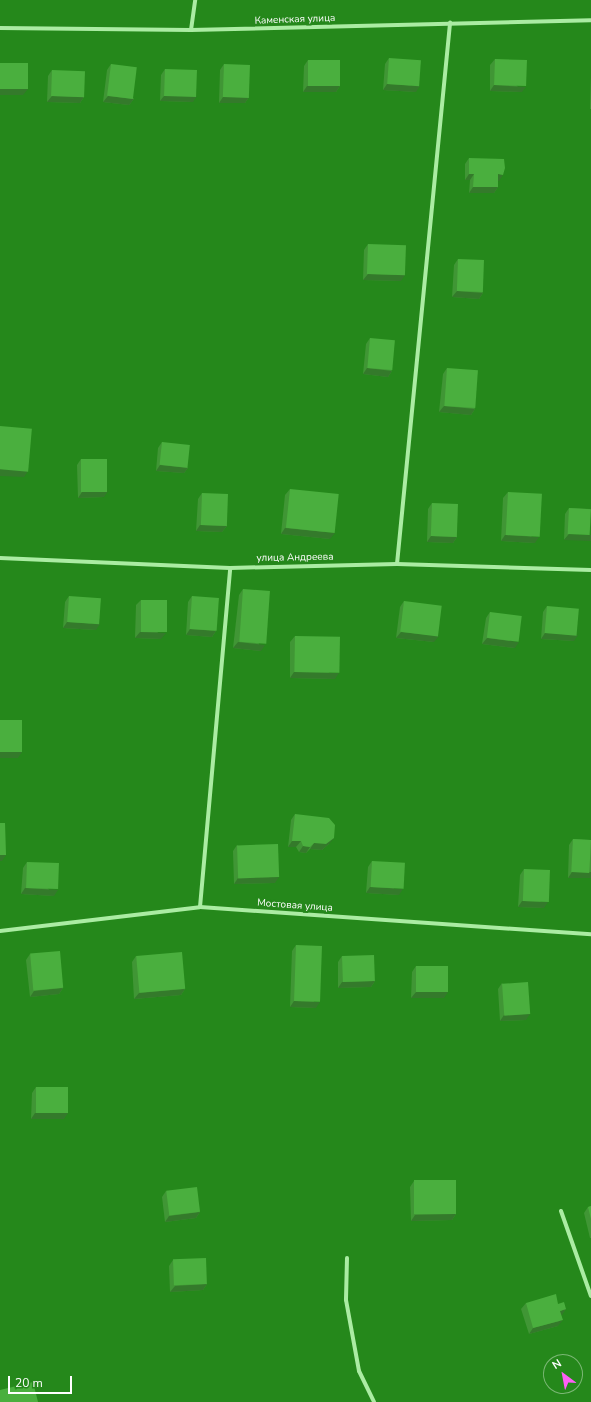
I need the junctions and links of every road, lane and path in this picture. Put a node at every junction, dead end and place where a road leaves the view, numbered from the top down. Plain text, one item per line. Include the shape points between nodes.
1 (195, 0) edge
2 (591, 20) edge
3 (450, 23) junction
4 (0, 28) edge
5 (191, 30) junction
6 (0, 558) edge
7 (397, 564) junction
8 (230, 568) junction
9 (591, 570) edge
10 (200, 907) junction
11 (0, 931) edge
12 (591, 934) edge
13 (561, 1211) dead end
14 (347, 1258) dead end
15 (591, 1296) edge
16 (374, 1402) edge

1 - 5 street
2 - 3 street, Каменская улица
3 - 5 street, Каменская улица
3 - 7 street
4 - 5 street, Каменская улица
6 - 8 street, улица Андреева
7 - 8 street, улица Андреева
7 - 9 street, улица Андреева
8 - 10 street
10 - 11 street, Мостовая улица
10 - 12 street, Мостовая улица
13 - 15 street
14 - 16 street via 346,1300 359,1371

